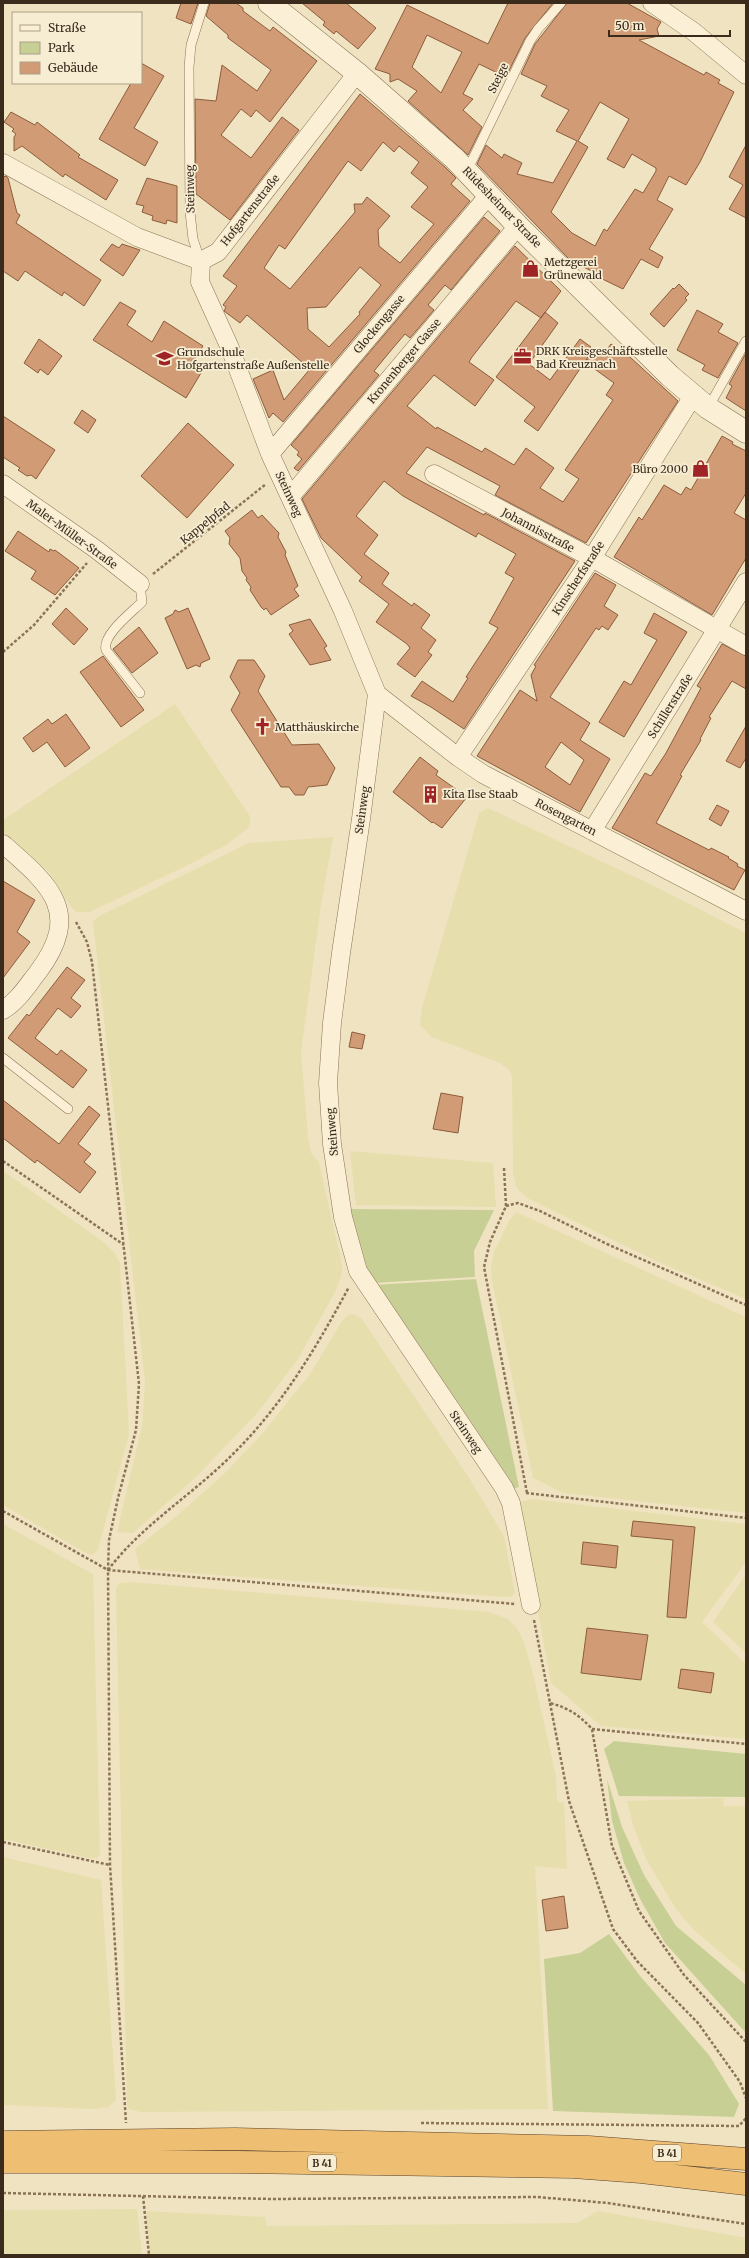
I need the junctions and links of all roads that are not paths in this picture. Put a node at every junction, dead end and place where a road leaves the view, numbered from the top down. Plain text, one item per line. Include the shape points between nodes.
1 (204, 3) edge
2 (269, 3) edge
3 (561, 3) edge
4 (652, 3) edge
5 (356, 73) junction
6 (746, 75) edge
7 (3, 163) edge
8 (467, 171) junction
9 (489, 195) junction
10 (518, 226) junction
11 (201, 261) junction
12 (746, 341) edge
13 (701, 402) junction
14 (746, 432) edge
15 (270, 454) junction
16 (434, 474) dead end
17 (3, 484) edge
18 (290, 497) junction
19 (592, 558) junction
20 (746, 582) edge
21 (140, 584) joint
22 (718, 629) junction
23 (746, 646) edge
24 (140, 693) dead end
25 (377, 694) junction
26 (458, 757) junction
27 (592, 831) junction
28 (3, 844) edge
29 (746, 911) edge
30 (3, 1010) edge
31 (3, 1058) edge
32 (68, 1109) dead end
33 (531, 1605) road end
34 (3, 2142) edge
35 (746, 2158) edge
36 (3, 2162) edge
37 (746, 2184) edge

1 - 11 lane, Steinweg via 191,45 189,67 190,212 193,239
2 - 5 street, Rüdesheimer Straße
3 - 8 lane, Steige via 530,41
4 - 6 street via 694,32
5 - 8 street, Rüdesheimer Straße
5 - 11 street, Hofgartenstraße via 218,252
7 - 11 street via 137,237
8 - 9 street, Rüdesheimer Straße
9 - 10 street, Rüdesheimer Straße
9 - 15 street, Glockengasse
10 - 13 street, Rüdesheimer Straße via 670,376
10 - 18 street, Kronenberger Gasse
11 - 15 street, Steinweg via 200,282 230,348
12 - 13 lane
13 - 14 street, Rüdesheimer Straße
13 - 19 street, Kinscherfstraße
15 - 18 street, Steinweg
16 - 19 street, Johannisstraße
17 - 21 street, Maler-Müller-Straße via 97,550
18 - 25 street, Steinweg via 343,611
19 - 22 street, Johannisstraße
19 - 26 street, Kinscherfstraße
20 - 22 street, Schillerstraße
21 - 24 lane via 142,602 108,638 105,646
22 - 23 street, Johannisstraße
22 - 27 street, Schillerstraße
25 - 26 street, Rosengarten
25 - 33 street, Steinweg via 337,984 328,1083 332,1144 342,1209 358,1271 512,1502
26 - 27 street, Rosengarten via 483,774
27 - 29 street, Rosengarten
28 - 30 street via 40,879 54,896 60,910 56,943 21,995
31 - 32 lane
34 - 35 highway, B 41 via 235,2139 589,2147
36 - 37 highway, B 41 via 235,2162 573,2167

